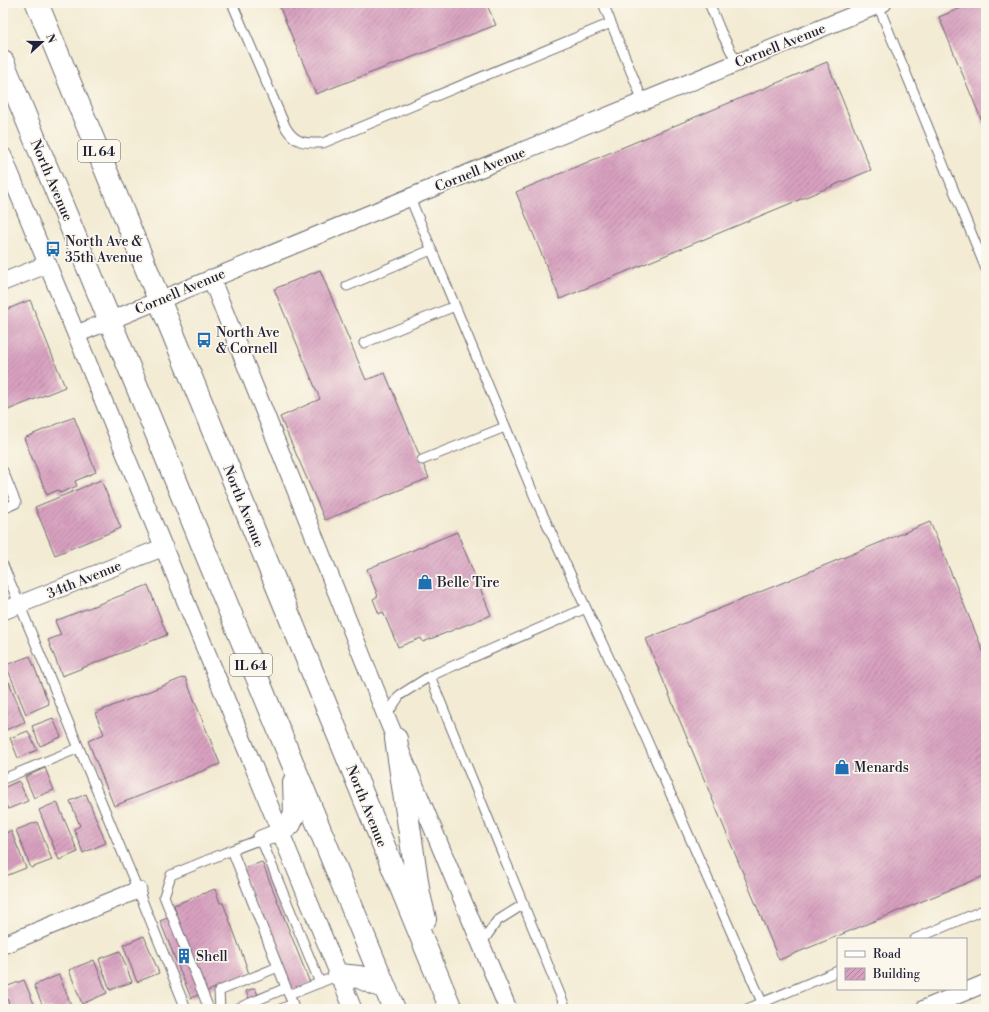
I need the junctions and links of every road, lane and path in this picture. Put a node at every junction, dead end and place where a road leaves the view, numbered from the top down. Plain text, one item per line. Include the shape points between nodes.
1 (37, 3) edge
2 (232, 3) edge
3 (602, 3) edge
4 (709, 3) edge
5 (880, 4) edge
6 (611, 23) junction
7 (3, 62) edge
8 (737, 63) junction
9 (644, 101) junction
10 (3, 156) edge
11 (410, 198) junction
12 (431, 250) junction
13 (48, 264) junction
14 (986, 269) edge
15 (211, 278) junction
16 (3, 282) edge
17 (347, 286) dead end
18 (160, 300) junction
19 (455, 306) junction
20 (110, 320) junction
21 (77, 334) junction
22 (364, 343) dead end
23 (505, 427) junction
24 (422, 460) dead end
25 (3, 471) edge
26 (3, 509) edge
27 (164, 547) junction
28 (3, 565) edge
29 (19, 604) junction
30 (586, 608) junction
31 (3, 611) edge
32 (430, 676) junction
33 (386, 716) junction
34 (396, 739) junction
35 (79, 748) junction
36 (293, 767) junction
37 (3, 778) edge
38 (281, 831) junction
39 (261, 839) junction
40 (232, 850) junction
41 (138, 890) junction
42 (524, 904) junction
43 (986, 909) edge
44 (917, 938) edge
45 (481, 944) junction
46 (3, 945) edge
47 (278, 967) junction
48 (837, 971) edge
49 (438, 978) junction
50 (330, 979) junction
51 (986, 983) edge
52 (385, 988) junction
53 (288, 992) junction
54 (764, 1006) edge
55 (186, 1009) edge
56 (208, 1009) edge
57 (220, 1009) edge
58 (236, 1009) edge
59 (281, 1009) edge
60 (354, 1009) edge
61 (394, 1009) edge
62 (451, 1009) edge
63 (508, 1009) edge
64 (566, 1009) edge
65 (747, 1009) edge
66 (924, 1009) edge

1 - 18 main road, North Avenue / IL 64
2 - 6 lane via 286,128 291,137 305,143 323,143
3 - 6 lane
4 - 8 lane
5 - 8 street, Cornell Avenue
5 - 14 lane
6 - 9 lane
7 - 20 main road, North Avenue / IL 64
8 - 9 street, Cornell Avenue
9 - 11 street, Cornell Avenue
10 - 13 street
11 - 12 lane
11 - 15 street, Cornell Avenue
12 - 17 lane
12 - 19 lane
13 - 16 street
13 - 21 street
15 - 18 street, Cornell Avenue
15 - 33 street
18 - 20 street, Cornell Avenue
18 - 49 main road, North Avenue / IL 64
19 - 22 lane
19 - 23 lane
20 - 21 street, Cornell Avenue
20 - 36 main road, North Avenue / IL 64
21 - 27 street
23 - 24 lane
23 - 30 lane
25 - 26 lane via 16,504
27 - 29 street, 34th Avenue
27 - 38 street
28 - 29 lane
29 - 31 street, 34th Avenue
29 - 35 lane
30 - 32 lane
30 - 54 lane
32 - 33 lane via 400,695
32 - 42 lane
33 - 34 street
34 - 45 street
34 - 49 main road via 419,894
35 - 37 lane
35 - 41 lane
36 - 38 main road via 295,813 290,824
36 - 52 main road, North Avenue / IL 64
38 - 39 street
38 - 50 street
39 - 40 lane
39 - 50 lane
40 - 47 lane
40 - 56 lane via 171,874 164,896
41 - 46 street
41 - 55 lane
42 - 45 lane via 497,921
42 - 64 lane
43 - 44 lane
45 - 63 street
47 - 53 lane
47 - 57 lane via 219,991
48 - 54 lane
49 - 62 main road, North Avenue / IL 64
50 - 52 main road via 359,977
50 - 53 lane
50 - 60 street
51 - 66 street
52 - 61 main road, North Avenue / IL 64
53 - 58 lane
53 - 59 lane via 293,1004
54 - 65 lane

